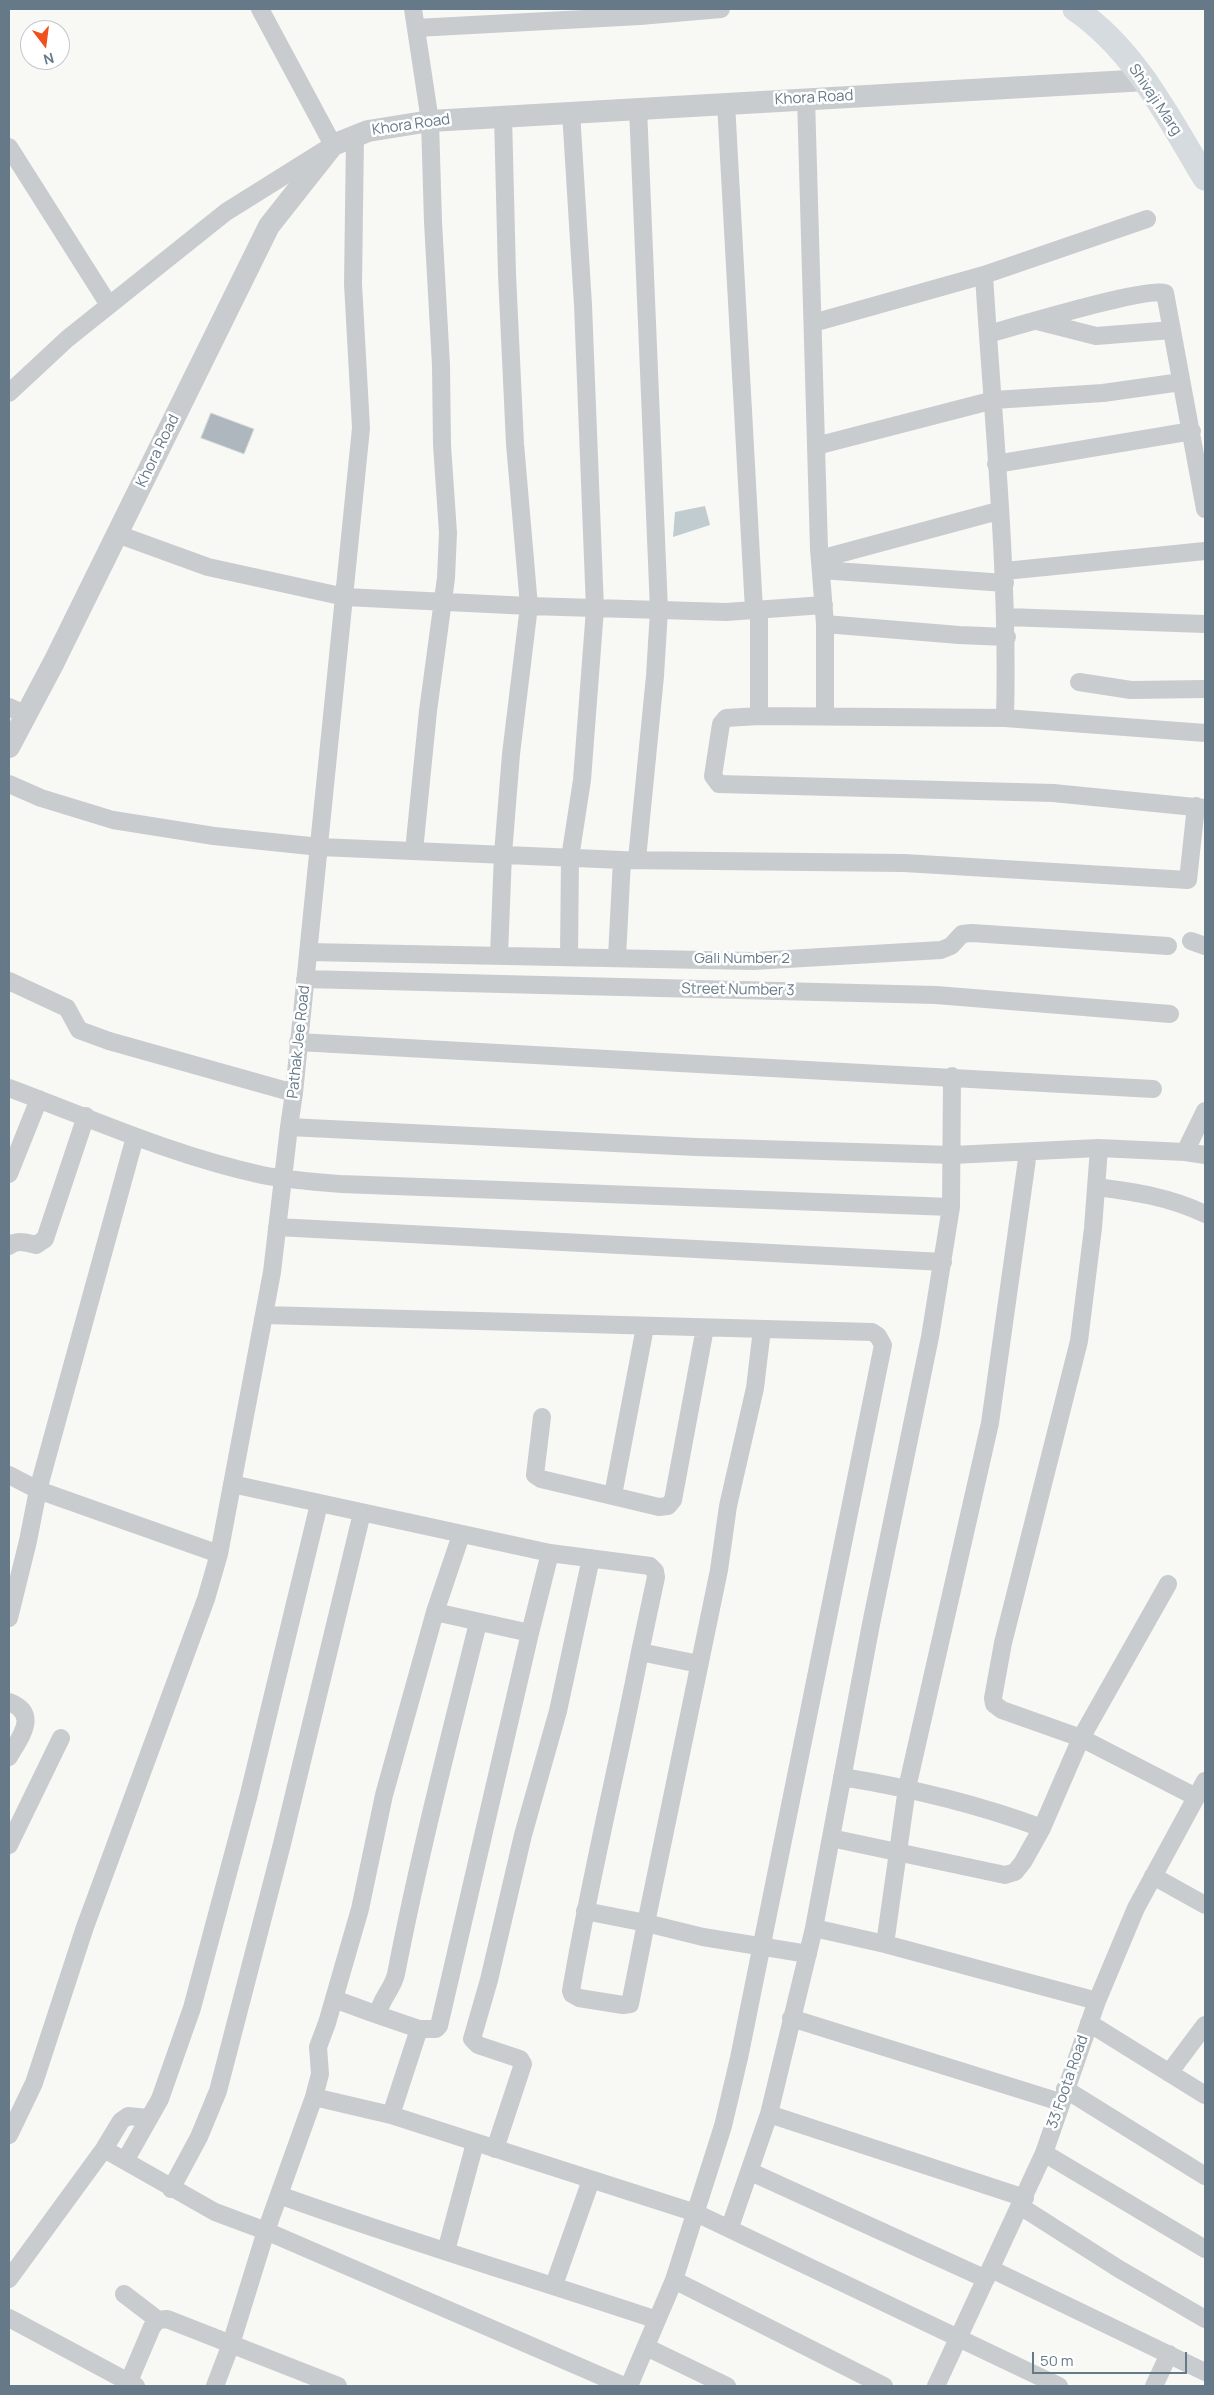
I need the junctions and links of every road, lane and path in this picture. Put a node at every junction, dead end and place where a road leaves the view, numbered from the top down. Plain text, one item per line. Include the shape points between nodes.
1 (260, 9) edge
2 (413, 9) edge
3 (721, 9) edge
4 (1076, 9) edge
5 (416, 28) junction
6 (1146, 80) junction
7 (806, 98) junction
8 (726, 103) junction
9 (638, 108) junction
10 (571, 112) junction
11 (503, 116) junction
12 (430, 121) junction
13 (355, 136) junction
14 (333, 145) junction
15 (9, 147) edge
16 (1205, 178) edge
17 (1147, 219) dead end
18 (984, 275) junction
19 (109, 305) junction
20 (1036, 321) junction
21 (812, 323) junction
22 (1172, 330) junction
23 (988, 334) junction
24 (1181, 382) junction
25 (9, 393) edge
26 (994, 400) junction
27 (1192, 431) junction
28 (816, 446) junction
29 (996, 464) junction
30 (1205, 509) edge
31 (998, 511) junction
32 (117, 534) junction
33 (1205, 551) edge
34 (821, 565) junction
35 (1005, 577) junction
36 (345, 597) junction
37 (442, 602) junction
38 (824, 605) junction
39 (529, 606) junction
40 (595, 609) junction
41 (659, 610) junction
42 (756, 610) junction
43 (1006, 618) junction
44 (825, 624) junction
45 (1205, 624) edge
46 (1007, 637) junction
47 (1079, 682) dead end
48 (1205, 689) edge
49 (17, 711) edge
50 (759, 716) junction
51 (825, 716) junction
52 (1005, 718) junction
53 (1205, 733) edge
54 (9, 748) edge
55 (9, 784) edge
56 (1201, 807) edge
57 (320, 847) junction
58 (414, 851) junction
59 (503, 854) junction
60 (570, 858) junction
61 (630, 860) junction
62 (1168, 946) dead end
63 (308, 952) junction
64 (499, 955) junction
65 (569, 956) junction
66 (617, 958) junction
67 (305, 979) junction
68 (9, 980) edge
69 (1170, 1014) dead end
70 (298, 1042) junction
71 (952, 1076) junction
72 (9, 1088) edge
73 (1153, 1088) dead end
74 (294, 1093) junction
75 (39, 1099) junction
76 (1205, 1111) edge
77 (86, 1116) junction
78 (288, 1127) junction
79 (135, 1137) junction
80 (1099, 1148) junction
81 (1028, 1152) junction
82 (1185, 1152) junction
83 (952, 1155) junction
84 (1205, 1155) edge
85 (9, 1174) edge
86 (283, 1178) junction
87 (1097, 1187) junction
88 (951, 1207) junction
89 (1205, 1214) edge
90 (277, 1227) junction
91 (9, 1246) edge
92 (942, 1262) junction
93 (265, 1315) junction
94 (645, 1327) junction
95 (705, 1328) junction
96 (762, 1329) junction
97 (542, 1417) dead end
98 (9, 1475) edge
99 (232, 1484) junction
100 (38, 1490) junction
101 (613, 1495) junction
102 (319, 1504) junction
103 (362, 1513) junction
104 (461, 1535) junction
105 (550, 1552) junction
106 (219, 1554) junction
107 (591, 1558) junction
108 (1168, 1584) dead end
109 (434, 1612) junction
110 (9, 1618) edge
111 (478, 1623) junction
112 (530, 1633) junction
113 (640, 1652) junction
114 (699, 1664) junction
115 (9, 1702) edge
116 (61, 1738) dead end
117 (1080, 1738) junction
118 (9, 1757) edge
119 (842, 1777) junction
120 (1205, 1780) edge
121 (907, 1788) junction
122 (1196, 1797) junction
123 (1042, 1828) junction
124 (831, 1838) junction
125 (9, 1845) edge
126 (898, 1852) junction
127 (1153, 1876) junction
128 (1205, 1904) edge
129 (585, 1911) junction
130 (646, 1923) junction
131 (814, 1928) junction
132 (885, 1944) junction
133 (761, 1946) junction
134 (808, 1954) junction
135 (334, 1999) junction
136 (1097, 2001) junction
137 (378, 2015) junction
138 (791, 2018) junction
139 (1089, 2023) junction
140 (1205, 2025) edge
141 (419, 2029) junction
142 (1169, 2073) junction
143 (1063, 2095) junction
144 (1205, 2095) edge
145 (314, 2097) junction
146 (769, 2114) junction
147 (390, 2116) junction
148 (148, 2118) junction
149 (9, 2135) edge
150 (475, 2143) junction
151 (104, 2149) junction
152 (495, 2149) junction
153 (1044, 2153) junction
154 (125, 2161) junction
155 (751, 2172) junction
156 (1205, 2176) edge
157 (591, 2180) junction
158 (171, 2189) junction
159 (279, 2195) junction
160 (1022, 2202) junction
161 (696, 2213) junction
162 (730, 2227) junction
163 (266, 2231) junction
164 (1205, 2249) edge
165 (446, 2252) junction
166 (989, 2274) junction
167 (9, 2279) edge
168 (674, 2280) junction
169 (554, 2286) junction
170 (124, 2294) dead end
171 (9, 2318) edge
172 (1205, 2319) edge
173 (158, 2320) junction
174 (657, 2320) junction
175 (959, 2340) junction
176 (231, 2344) junction
177 (646, 2347) junction
178 (1169, 2354) junction
179 (1205, 2372) edge
180 (131, 2385) edge
181 (215, 2386) edge
182 (338, 2386) edge
183 (624, 2386) edge
184 (630, 2386) edge
185 (728, 2386) edge
186 (884, 2386) edge
187 (936, 2386) edge
188 (1059, 2386) edge
189 (1154, 2386) edge

1 - 14 street
2 - 5 street
3 - 5 street
4 - 6 main road, Shivaji Marg via 1101,27
5 - 12 street
6 - 7 street, Khora Road
6 - 16 main road, Shivaji Marg
7 - 8 street, Khora Road
7 - 21 street
8 - 9 street, Khora Road
8 - 42 street
9 - 10 street, Khora Road
9 - 41 street
10 - 11 street, Khora Road
10 - 40 street via 583,305
11 - 12 street, Khora Road
11 - 39 street via 515,444
12 - 13 street, Khora Road
12 - 37 street via 448,533
13 - 14 street, Khora Road
13 - 36 street, Pathak Jee Road via 353,284 361,428
14 - 19 street via 226,212
14 - 32 street, Khora Road via 270,226
15 - 19 street
17 - 18 street
18 - 21 street
18 - 23 street
19 - 25 street
20 - 22 street via 1096,336
20 - 22 street via 1159,291 1168,298
20 - 23 street
21 - 28 street
22 - 24 street
23 - 26 street
24 - 26 street via 1103,393
24 - 27 street
26 - 28 street
26 - 29 street
27 - 29 street
27 - 30 street
28 - 34 street
29 - 31 street
31 - 34 street
31 - 35 street
32 - 36 street via 208,567
32 - 49 street, Khora Road
33 - 35 street
34 - 35 street
34 - 38 street
35 - 43 street
36 - 37 street
36 - 57 street, Pathak Jee Road
37 - 39 street
37 - 58 street
38 - 42 street
38 - 44 street
39 - 40 street
39 - 59 street
40 - 41 street
40 - 60 street via 583,770
41 - 42 street
41 - 61 street via 655,676
42 - 50 street
43 - 45 street
43 - 46 street
44 - 46 street
44 - 51 street
46 - 52 street
47 - 48 street via 1131,690
49 - 54 street, Khora Road
50 - 51 street
50 - 56 street via 726,718 721,724 713,776 719,784 1053,793
51 - 52 street
52 - 53 street
55 - 57 street via 41,798 114,820 214,836
56 - 61 street via 1188,880 904,864
57 - 58 street
57 - 63 street, Pathak Jee Road
58 - 59 street
59 - 60 street
59 - 64 street
60 - 61 street
60 - 65 street
61 - 66 street
62 - 66 street, Gali Number 2 via 972,933 962,934 951,946 941,950 753,961
63 - 64 street, Gali Number 2
63 - 67 street, Pathak Jee Road
64 - 65 street, Gali Number 2
65 - 66 street, Gali Number 2
67 - 69 street, Street Number 3 via 936,995
67 - 70 street, Pathak Jee Road
68 - 74 street via 67,1008 79,1030
70 - 71 street
70 - 74 street, Pathak Jee Road
71 - 73 street
71 - 83 street
72 - 75 street
74 - 78 street, Pathak Jee Road
75 - 77 street
75 - 85 street
76 - 82 street
77 - 79 street
77 - 91 street via 45,1239 36,1245 20,1241
78 - 83 street via 696,1147
78 - 86 street, Pathak Jee Road
79 - 86 street via 243,1170
79 - 100 street
80 - 81 street
80 - 82 street
80 - 87 street
81 - 83 street
81 - 121 street via 990,1423
82 - 84 street
83 - 88 street
86 - 88 street via 341,1184
86 - 90 street, Pathak Jee Road
87 - 89 street via 1159,1196
87 - 117 street via 1079,1341 1003,1643 993,1698 994,1704 1002,1710
88 - 92 street
90 - 92 street
90 - 93 street, Pathak Jee Road
92 - 119 street via 930,1337
93 - 94 street
93 - 99 street, Pathak Jee Road
94 - 95 street
94 - 101 street
95 - 96 street
95 - 101 street via 673,1500 668,1506 659,1507
96 - 114 street via 755,1388 728,1506 722,1555
96 - 133 street via 872,1332 883,1345
97 - 101 street via 535,1475
98 - 100 street
99 - 102 street
99 - 106 street, Pathak Jee Road
100 - 106 street
100 - 110 street
102 - 103 street
102 - 148 street via 248,1798 192,2008 160,2099
103 - 104 street
103 - 158 street via 218,2091
104 - 105 street
104 - 109 street
105 - 107 street
105 - 112 street
106 - 149 street, Pathak Jee Road via 206,1599 85,1927 34,2083
107 - 113 street via 642,1564 655,1571
107 - 152 street via 558,1711 472,2039 478,2045 520,2059 523,2064
108 - 117 street
109 - 111 street
109 - 135 street via 384,1795 360,1909
111 - 112 street
111 - 137 street via 394,1982 381,2002
112 - 141 street via 438,2026 436,2029
113 - 114 street
113 - 129 street
114 - 130 street
115 - 118 street via 20,1706 26,1716 25,1728
116 - 125 street
117 - 122 street
117 - 123 street
119 - 121 street
119 - 124 street
120 - 122 street, 33 Foota Road
121 - 123 street via 998,1811
121 - 126 street
122 - 127 street, 33 Foota Road
123 - 126 street via 1023,1862 1015,1872 1005,1875
124 - 126 street
124 - 131 street
126 - 132 street
127 - 128 street
127 - 136 street, 33 Foota Road
129 - 130 street
129 - 130 street via 571,1991 579,1998 630,2004
130 - 133 street via 703,1937
131 - 132 street
131 - 134 street
132 - 136 street
133 - 134 street
133 - 161 street via 723,2126
134 - 138 street
135 - 137 street
135 - 145 street via 317,2052 320,2068
136 - 139 street, 33 Foota Road
137 - 141 street
138 - 143 street
138 - 146 street
139 - 142 street
139 - 143 street, 33 Foota Road
140 - 142 street
141 - 147 street
142 - 144 street
143 - 153 street, 33 Foota Road
143 - 156 street
145 - 147 street
145 - 159 street
146 - 155 street
146 - 160 street
147 - 150 street
148 - 151 street via 128,2116 121,2121
148 - 154 street
150 - 152 street
150 - 165 street
151 - 154 street
151 - 167 street
152 - 157 street
153 - 160 street, 33 Foota Road
153 - 164 street
154 - 158 street
155 - 162 street
155 - 166 street
157 - 161 street
157 - 169 street
158 - 163 street via 215,2212
159 - 163 street
159 - 165 street
160 - 166 street, 33 Foota Road
160 - 172 street via 1119,2269
161 - 162 street
161 - 168 street
162 - 175 street
163 - 176 street
163 - 183 street
165 - 169 street
166 - 175 street, 33 Foota Road
166 - 178 street
168 - 174 street
168 - 186 street
169 - 174 street
170 - 173 street
171 - 180 street
173 - 176 street via 167,2319
173 - 180 street via 152,2327
174 - 177 street
175 - 187 street, 33 Foota Road
175 - 188 street
176 - 181 street
176 - 182 street
177 - 184 street
177 - 185 street
178 - 179 street
178 - 189 street

